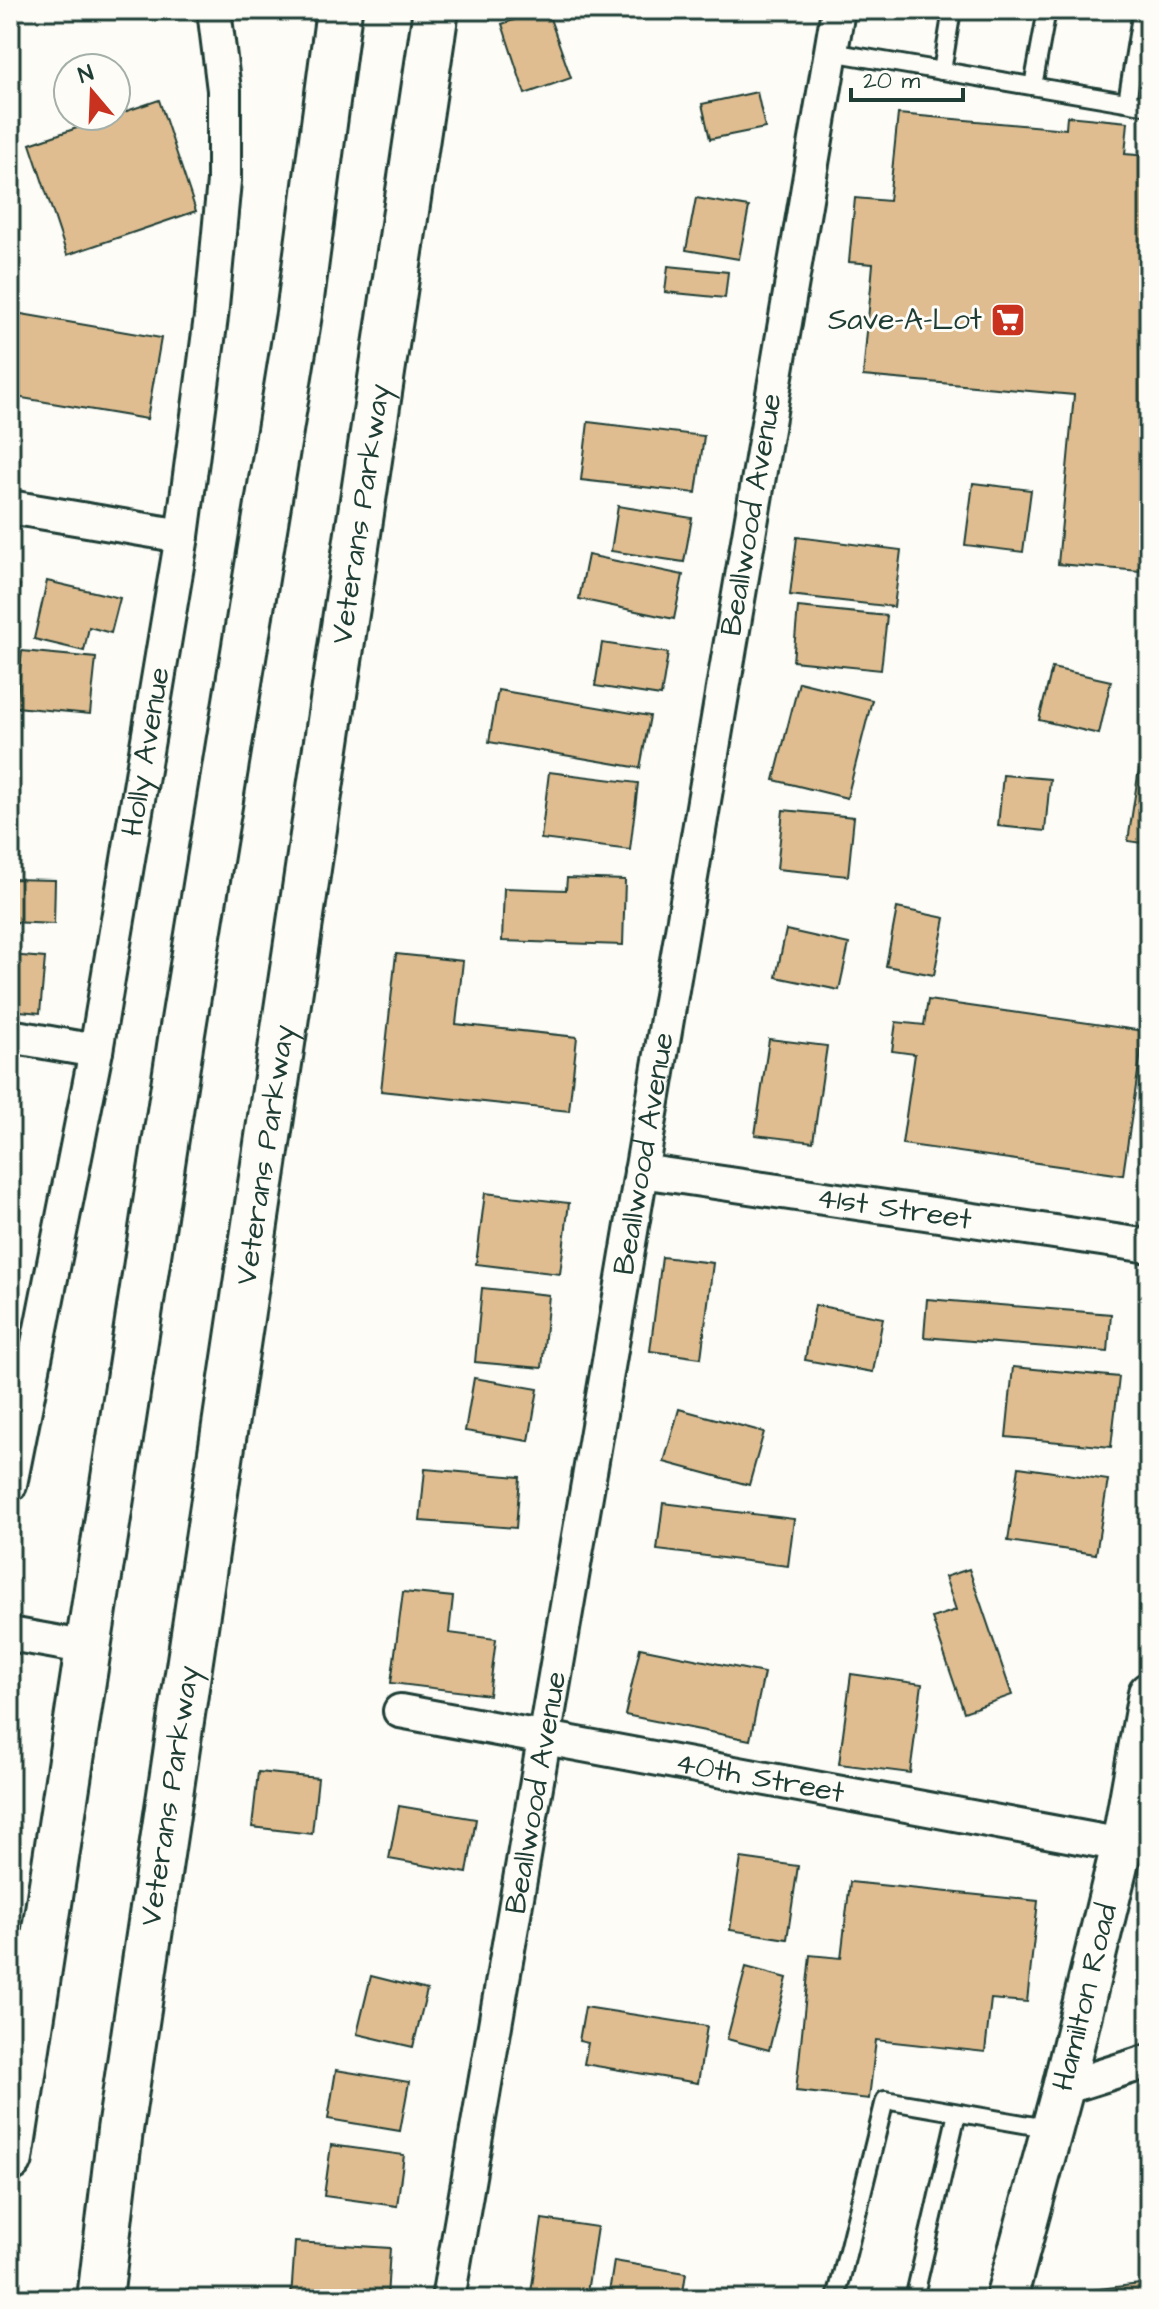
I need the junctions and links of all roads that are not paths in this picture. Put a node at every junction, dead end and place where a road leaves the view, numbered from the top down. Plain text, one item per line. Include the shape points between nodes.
1 (214, 10) edge
2 (339, 10) edge
3 (436, 10) edge
4 (838, 10) edge
5 (952, 10) edge
6 (1047, 10) edge
7 (1142, 10) edge
8 (831, 52) junction
9 (942, 71) junction
10 (1033, 86) junction
11 (1127, 102) junction
12 (1149, 106) edge
13 (10, 507) edge
14 (182, 536) junction
15 (10, 1036) edge
16 (96, 1051) junction
17 (641, 1171) junction
18 (1149, 1246) edge
19 (10, 1485) edge
20 (10, 1634) edge
21 (89, 1648) junction
22 (1149, 1693) edge
23 (400, 1711) dead end
24 (547, 1738) junction
25 (1133, 1822) edge
26 (1149, 2061) edge
27 (1063, 2088) junction
28 (957, 2113) junction
29 (1052, 2129) junction
30 (10, 2159) edge
31 (100, 2299) edge
32 (448, 2299) edge
33 (836, 2299) edge
34 (914, 2299) edge
35 (1006, 2299) edge

1 - 14 street, Holly Avenue via 224,90 224,181
2 - 21 main road via 299,314
3 - 31 main road, Veterans Parkway via 123,2114
4 - 8 street, Beallwood Avenue
5 - 9 lane
6 - 10 lane
7 - 11 lane
8 - 9 lane
8 - 17 street, Beallwood Avenue
9 - 10 lane
10 - 11 lane
11 - 12 lane
13 - 14 street
14 - 16 street, Holly Avenue
15 - 16 street
16 - 19 street, Holly Avenue
17 - 18 street, 41st Street
17 - 24 street, Beallwood Avenue
20 - 21 street
21 - 30 main road
22 - 25 street, Hamilton Road
23 - 24 street, 40th Street
24 - 25 street, 40th Street
24 - 32 street, Beallwood Avenue
25 - 27 street, Hamilton Road
26 - 27 street
27 - 29 street, Hamilton Road
28 - 29 lane
28 - 33 lane via 885,2100
28 - 34 lane
29 - 35 street, Hamilton Road

